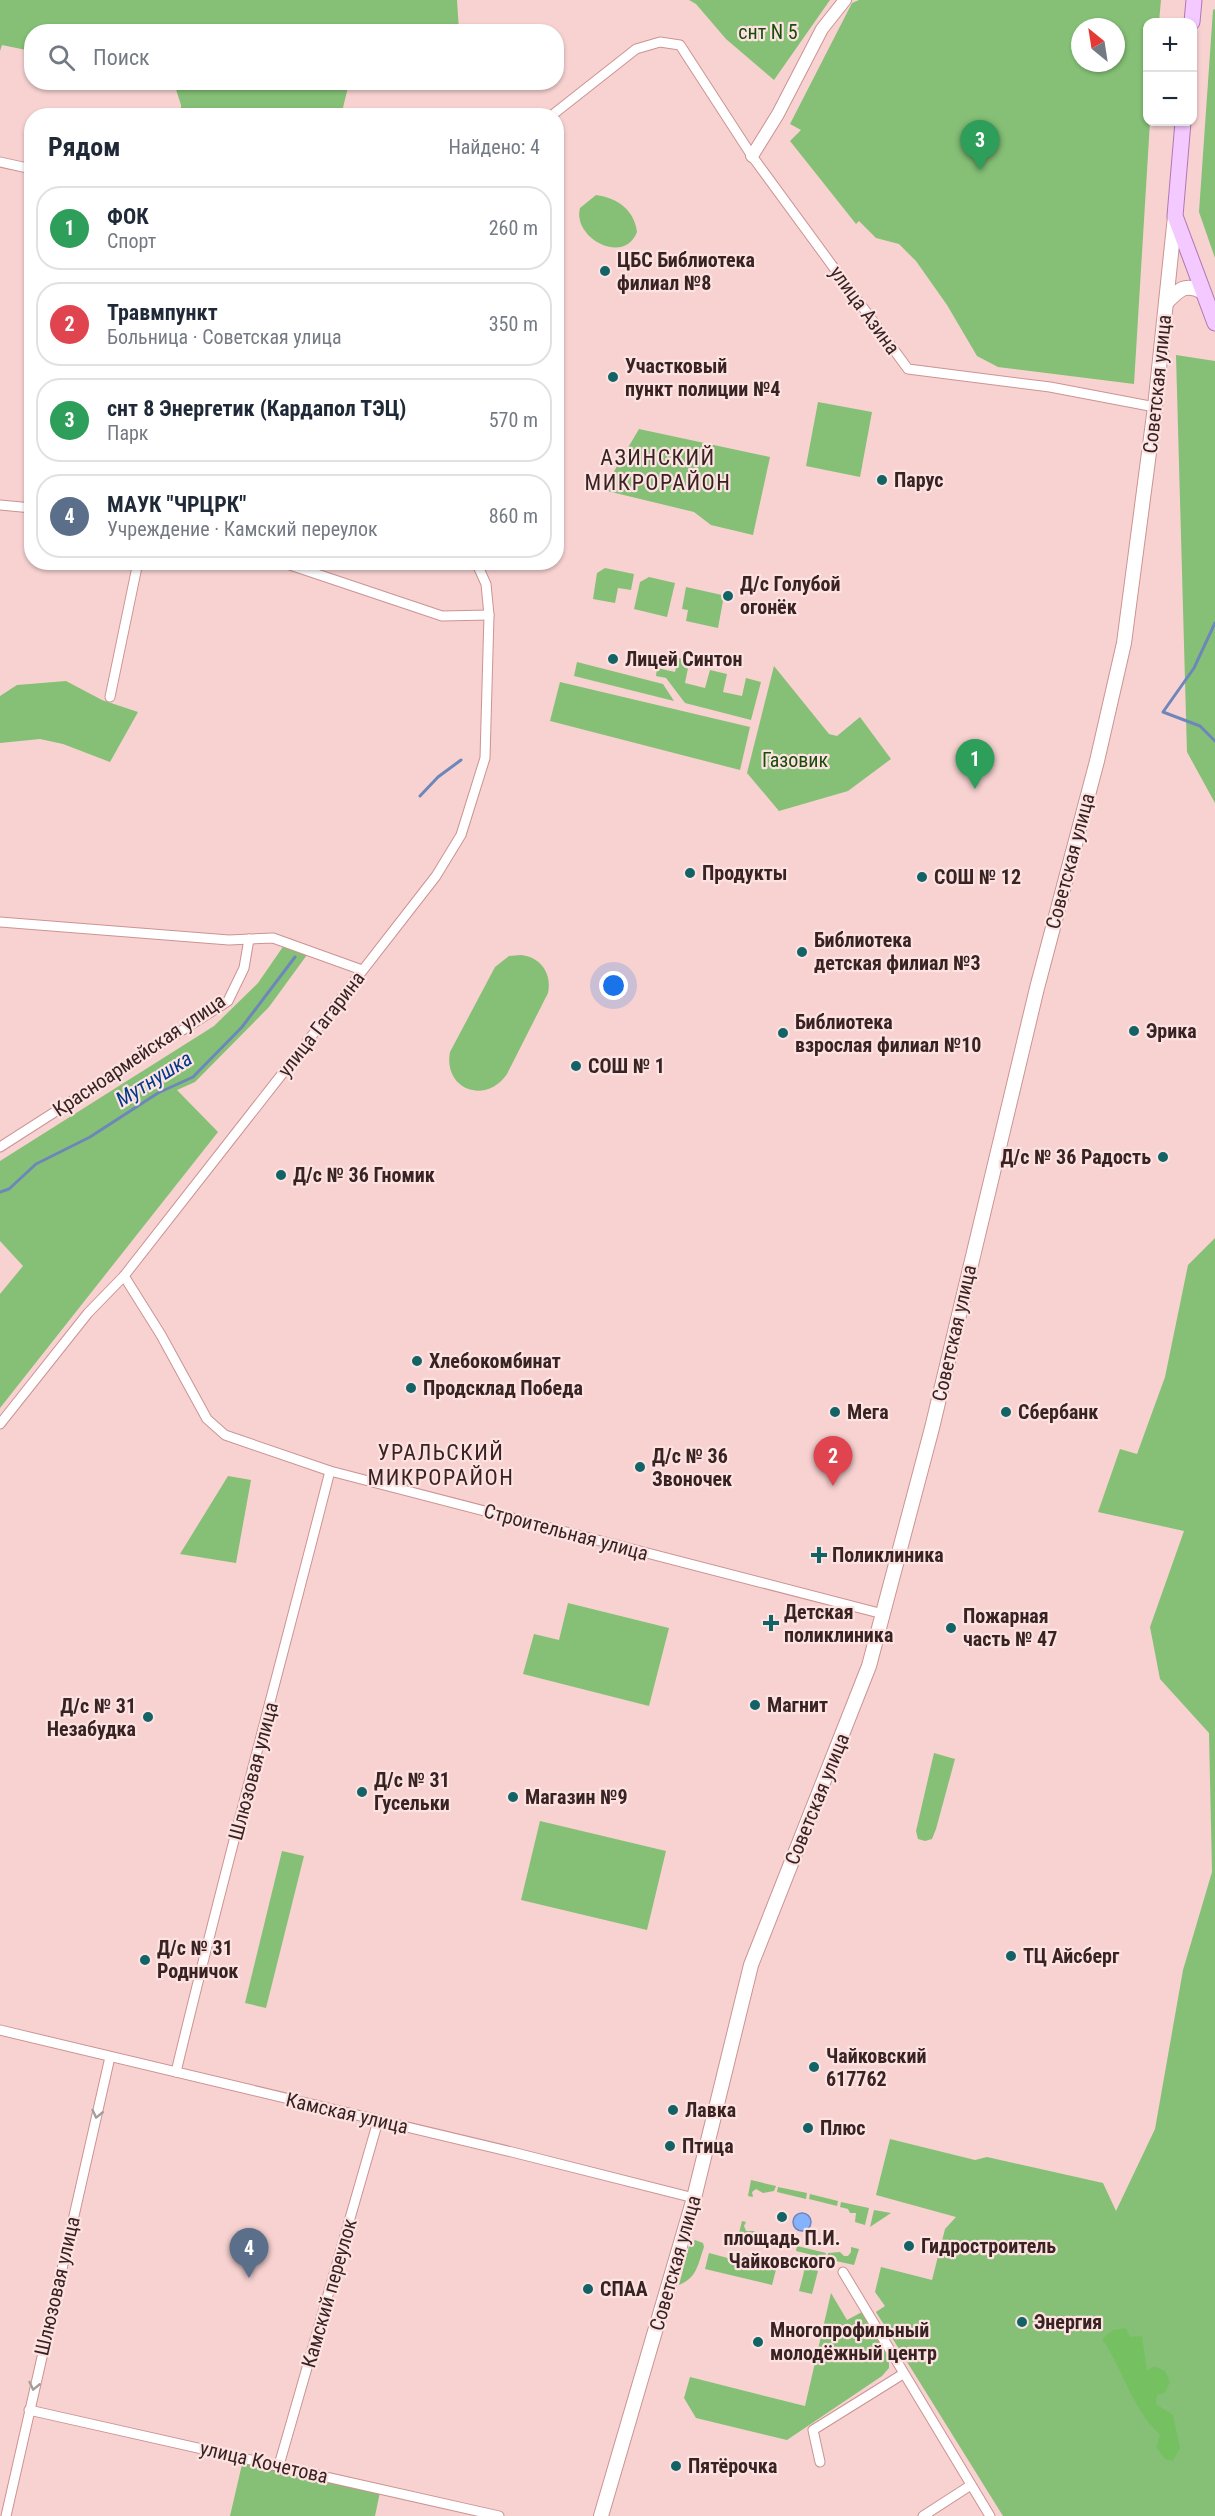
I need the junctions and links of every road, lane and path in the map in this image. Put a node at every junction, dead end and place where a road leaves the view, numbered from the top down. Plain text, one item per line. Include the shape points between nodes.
1 (845, 0) edge
2 (1194, 0) edge
3 (1192, 18) edge
4 (561, 108) edge
5 (1183, 126) edge
6 (752, 156) junction
7 (0, 162) edge
8 (24, 167) edge
9 (1175, 216) junction
10 (1203, 292) junction
11 (1166, 303) junction
12 (1215, 323) edge
13 (1155, 406) junction
14 (0, 505) edge
15 (24, 507) edge
16 (136, 570) edge
17 (305, 570) edge
18 (480, 570) edge
19 (489, 615) junction
20 (111, 697) dead end
21 (0, 922) edge
22 (249, 939) junction
23 (362, 970) junction
24 (0, 1147) edge
25 (124, 1276) junction
26 (0, 1424) edge
27 (330, 1471) junction
28 (883, 1614) junction
29 (0, 2031) edge
30 (110, 2057) junction
31 (176, 2072) junction
32 (378, 2121) junction
33 (694, 2198) junction
34 (843, 2272) dead end
35 (903, 2374) junction
36 (29, 2410) junction
37 (820, 2462) dead end
38 (279, 2465) junction
39 (971, 2485) junction
40 (6, 2516) edge
41 (499, 2516) edge
42 (602, 2516) edge
43 (923, 2516) edge
44 (990, 2516) edge

1 - 6 street via 822,29
2 - 3 main road
4 - 6 street, улица Азина via 636,49 660,42 680,45
5 - 9 main road, Советская улица
6 - 13 street, улица Азина via 908,369 1050,387
7 - 8 street
9 - 10 main road
9 - 11 main road, Советская улица
10 - 11 main road via 1184,288
10 - 12 main road
11 - 13 main road, Советская улица
13 - 28 main road, Советская улица via 1124,643
14 - 15 street
16 - 20 street
17 - 19 street via 442,616
18 - 19 street, улица Гагарина via 486,584
19 - 23 street, улица Гагарина via 485,758 461,835 436,876
21 - 22 street
22 - 23 street via 273,938
22 - 24 street, Красноармейская улица via 244,968 228,1000
23 - 25 street, улица Гагарина
25 - 26 street, улица Гагарина via 88,1313
25 - 27 street, Строительная улица via 207,1419 225,1435
27 - 28 street, Строительная улица
27 - 31 street, Шлюзовая улица via 212,1918
28 - 33 main road, Советская улица via 863,1685 752,1965
29 - 30 street, Камская улица
30 - 31 street, Камская улица
30 -> 36 street, Шлюзовая улица
31 - 32 street, Камская улица
32 - 33 street, Камская улица
32 - 38 street, Камский переулок
33 - 42 main road, Советская улица
34 - 35 street
35 - 37 street via 813,2430
35 - 39 street
36 - 38 street, улица Кочетова
36 - 40 street, Шлюзовая улица
38 - 41 street, улица Кочетова
39 - 43 street
39 - 44 street

